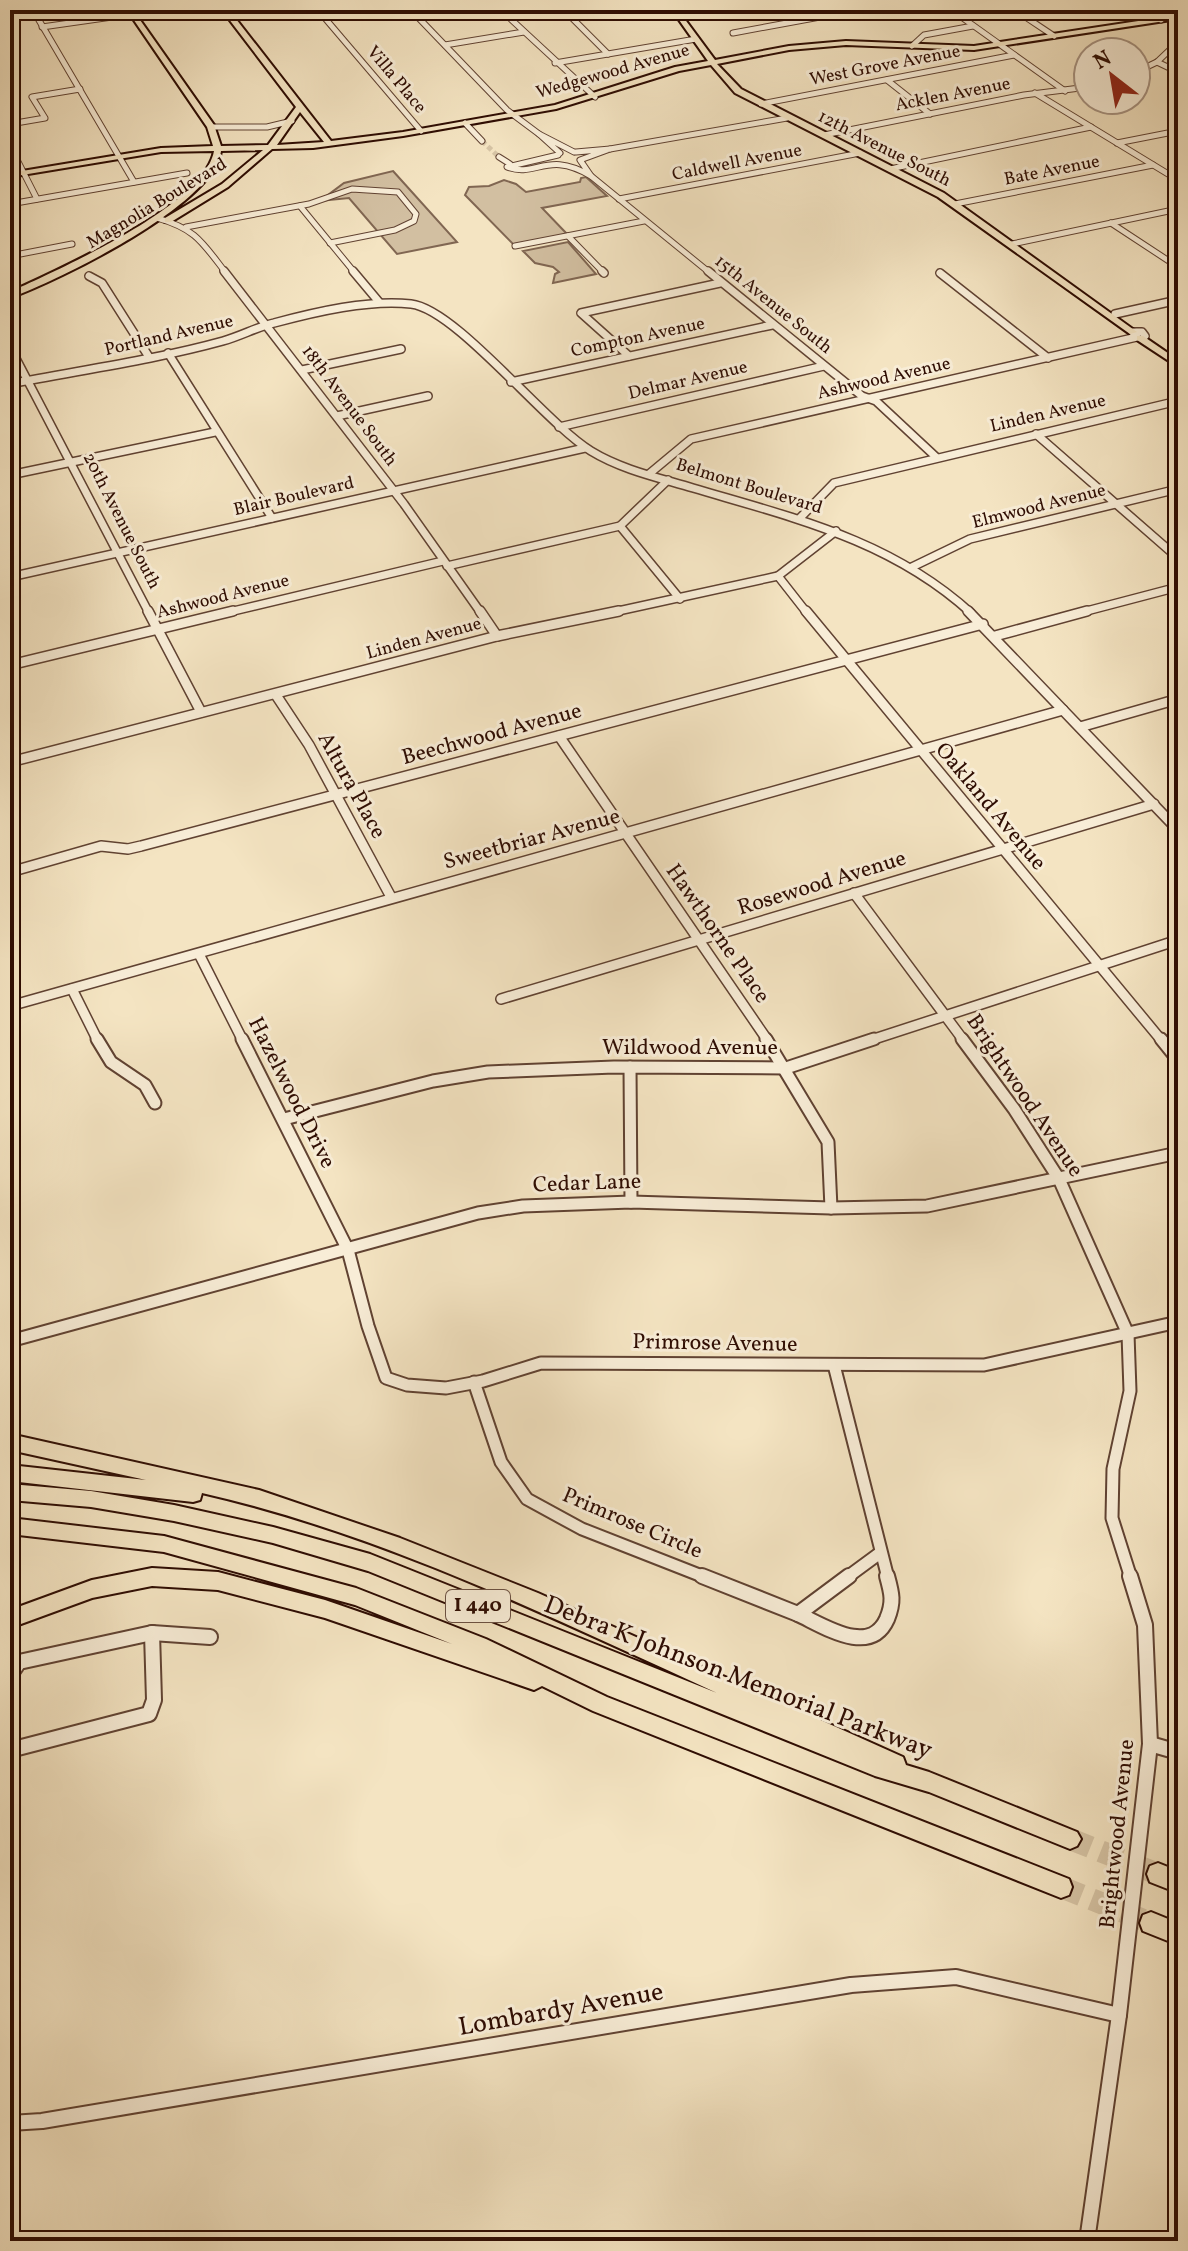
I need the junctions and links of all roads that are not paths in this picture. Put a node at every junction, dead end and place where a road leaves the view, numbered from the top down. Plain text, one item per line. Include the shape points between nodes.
1 (33, 10) edge
2 (161, 10) edge
3 (225, 10) edge
4 (318, 10) edge
5 (411, 10) edge
6 (501, 10) edge
7 (675, 10) edge
8 (797, 10) edge
9 (858, 10) edge
10 (1015, 10) edge
11 (1144, 10) edge
12 (953, 11) edge
13 (131, 12) edge
14 (557, 12) dead end
15 (1178, 17) edge
16 (809, 19) junction
17 (1161, 20) junction
18 (973, 26) junction
19 (42, 27) junction
20 (524, 32) junction
21 (733, 33) dead end
22 (1054, 36) junction
23 (696, 39) junction
24 (1178, 42) edge
25 (445, 45) junction
26 (1000, 45) junction
27 (912, 46) junction
28 (608, 54) junction
29 (1014, 55) junction
30 (711, 61) junction
31 (1157, 62) junction
32 (555, 63) junction
33 (1152, 64) edge
34 (1178, 72) edge
35 (887, 80) junction
36 (80, 89) junction
37 (1072, 90) edge
38 (1065, 91) junction
39 (1035, 93) junction
40 (595, 97) junction
41 (761, 104) junction
42 (300, 107) junction
43 (930, 114) junction
44 (513, 115) junction
45 (787, 118) junction
46 (292, 121) junction
47 (465, 123) junction
48 (10, 124) edge
49 (211, 127) junction
50 (1091, 127) junction
51 (421, 131) junction
52 (1178, 131) edge
53 (539, 134) junction
54 (824, 135) junction
55 (482, 141) tunnel mouth
56 (1117, 143) junction
57 (329, 144) junction
58 (10, 146) edge
59 (218, 147) junction
60 (272, 147) junction
61 (860, 153) junction
62 (559, 154) junction
63 (577, 154) junction
64 (121, 156) junction
65 (499, 157) tunnel mouth
66 (565, 161) junction
67 (1153, 165) junction
68 (516, 167) junction
69 (890, 169) junction
70 (24, 172) junction
71 (187, 173) dead end
72 (10, 175) edge
73 (591, 176) junction
74 (1178, 180) edge
75 (134, 182) junction
76 (37, 199) junction
77 (619, 199) junction
78 (10, 204) edge
79 (955, 204) junction
80 (300, 206) junction
81 (1178, 209) edge
82 (416, 213) junction
83 (162, 219) junction
84 (414, 221) junction
85 (644, 221) junction
86 (1111, 223) junction
87 (186, 227) junction
88 (568, 236) junction
89 (330, 243) junction
90 (72, 244) dead end
91 (1012, 244) junction
92 (515, 246) dead end
93 (10, 256) edge
94 (1178, 267) edge
95 (604, 273) dead end
96 (940, 273) dead end
97 (89, 276) dead end
98 (720, 283) junction
99 (10, 295) edge
100 (1178, 300) edge
101 (379, 302) junction
102 (10, 303) edge
103 (1096, 303) junction
104 (1115, 314) junction
105 (266, 325) junction
106 (772, 325) junction
107 (1139, 335) junction
108 (10, 347) edge
109 (401, 349) dead end
110 (168, 353) junction
111 (629, 356) junction
112 (149, 357) junction
113 (1048, 358) junction
114 (1178, 364) edge
115 (824, 366) junction
116 (302, 370) junction
117 (28, 381) junction
118 (511, 382) junction
119 (10, 384) edge
120 (428, 396) dead end
121 (869, 398) junction
122 (1178, 401) edge
123 (337, 416) junction
124 (559, 427) junction
125 (215, 432) junction
126 (1036, 434) junction
127 (585, 448) junction
128 (936, 457) junction
129 (72, 462) junction
130 (649, 474) junction
131 (10, 475) edge
132 (668, 480) junction
133 (1178, 489) edge
134 (394, 491) junction
135 (1116, 505) junction
136 (272, 518) junction
137 (800, 518) junction
138 (620, 526) junction
139 (836, 531) junction
140 (119, 553) junction
141 (1178, 558) edge
142 (445, 563) junction
143 (912, 567) junction
144 (778, 576) junction
145 (10, 577) edge
146 (1178, 587) edge
147 (680, 599) junction
148 (983, 624) junction
149 (159, 629) junction
150 (497, 636) junction
151 (995, 636) junction
152 (844, 661) junction
153 (10, 665) edge
154 (276, 695) junction
155 (1178, 699) edge
156 (1063, 710) junction
157 (201, 712) junction
158 (1080, 727) junction
159 (559, 736) junction
160 (919, 751) junction
161 (10, 762) edge
162 (336, 795) junction
163 (1154, 804) junction
164 (1178, 830) edge
165 (625, 834) junction
166 (1003, 849) junction
167 (10, 872) edge
168 (854, 893) junction
169 (391, 897) junction
170 (700, 939) junction
171 (1178, 940) edge
172 (199, 954) junction
173 (1099, 965) junction
174 (72, 989) junction
175 (501, 999) dead end
176 (10, 1006) edge
177 (944, 1014) junction
178 (1178, 1060) edge
179 (630, 1067) junction
180 (786, 1068) junction
181 (155, 1103) dead end
182 (284, 1119) junction
183 (1178, 1153) edge
184 (1059, 1179) junction
185 (631, 1202) junction
186 (831, 1208) junction
187 (348, 1250) junction
188 (1178, 1322) edge
189 (1128, 1334) junction
190 (10, 1341) edge
191 (834, 1365) junction
192 (474, 1382) junction
193 (10, 1442) edge
194 (10, 1473) edge
195 (10, 1492) edge
196 (10, 1526) edge
197 (400, 1546) junction
198 (880, 1553) junction
199 (798, 1614) junction
200 (10, 1619) edge
201 (152, 1633) junction
202 (210, 1637) dead end
203 (10, 1675) edge
204 (600, 1704) junction
205 (10, 1737) edge
206 (1150, 1744) junction
207 (10, 1750) edge
208 (1178, 1752) edge
209 (929, 1782) junction
210 (1070, 1839) tunnel mouth
211 (1061, 1887) tunnel mouth
212 (1151, 1923) tunnel mouth
213 (1178, 1934) edge
214 (1119, 2015) junction
215 (10, 2123) edge
216 (1087, 2241) edge

1 - 19 street
2 - 13 street
3 - 42 main road
4 - 51 street, Villa Place
5 - 25 street, 15th Avenue South
6 - 20 street
7 - 23 main road, 12th Avenue South
8 - 16 street
9 - 16 street
10 - 22 street
11 - 17 street
12 - 18 street
13 - 19 street
13 - 49 main road
14 - 28 street via 570,16
15 - 17 main road, Wedgewood Avenue
16 - 21 street
17 - 22 main road, Wedgewood Avenue
18 - 26 street
18 - 27 street via 924,35
19 - 36 street
20 - 25 street
20 - 32 street
22 - 26 main road, Wedgewood Avenue
23 - 28 street
23 - 30 main road, 12th Avenue South
24 - 31 street
25 - 44 street, 15th Avenue South
26 - 27 main road, Wedgewood Avenue
26 - 29 street
27 - 30 main road, Wedgewood Avenue via 820,44
28 - 32 street
29 - 35 street, West Grove Avenue
29 - 38 street
30 - 40 main road, Wedgewood Avenue
30 - 41 main road, 12th Avenue South via 732,86
31 - 33 street
31 - 34 street
32 - 40 street
35 - 41 street, West Grove Avenue
35 - 43 street
36 - 48 street via 32,97 45,118
36 - 64 street
37 - 38 street, Acklen Avenue
38 - 39 street, Acklen Avenue
39 - 43 street, Acklen Avenue
39 - 50 street
40 - 44 main road, Wedgewood Avenue
41 - 45 main road, 12th Avenue South
42 - 46 main road, Magnolia Boulevard
42 - 57 main road
43 - 54 street, Acklen Avenue
44 - 47 main road, Wedgewood Avenue
44 - 53 street, 15th Avenue South
45 - 54 main road, 12th Avenue South
45 - 63 street
46 - 49 street via 267,127
46 - 60 main road, Magnolia Boulevard
47 - 51 main road, Wedgewood Avenue
47 - 55 street
49 - 59 main road
50 - 56 street
50 - 69 street
51 - 57 main road, Wedgewood Avenue
52 - 56 street
53 - 62 street, 15th Avenue South
53 - 63 street, 15th Avenue South
54 - 61 main road, 12th Avenue South
56 - 67 street
57 - 60 main road, Wedgewood Avenue
58 - 70 street
59 - 60 main road, Wedgewood Avenue
59 - 64 main road, Wedgewood Avenue
59 - 83 main road, Magnolia Boulevard via 214,164 197,186
60 - 83 main road, Magnolia Boulevard via 225,185
61 - 69 main road, 12th Avenue South
61 - 77 street, Caldwell Avenue
62 - 63 street
62 - 66 street, 15th Avenue South
62 - 68 street
63 - 66 street
63 - 73 street, 15th Avenue South
64 - 70 main road, Wedgewood Avenue
64 - 75 street
65 - 68 street
66 - 68 street
66 - 73 street, 15th Avenue South
67 - 74 street
67 - 79 street, Bate Avenue
69 - 79 main road, 12th Avenue South
70 - 72 main road, Wedgewood Avenue
70 - 76 street
71 - 75 street
73 - 77 street, 15th Avenue South
75 - 76 street
76 - 78 street
77 - 85 street, 15th Avenue South
79 - 91 main road, 12th Avenue South
80 - 82 street via 349,189 371,188 401,194
80 - 87 street
80 - 89 street
81 - 86 street
82 - 84 street
82 - 84 street via 425,217
83 - 87 street, 18th Avenue South
83 - 99 main road, Magnolia Boulevard
83 - 102 main road, Magnolia Boulevard
84 - 89 street
85 - 88 street
85 - 98 street, 15th Avenue South
86 - 91 street
86 - 94 street
87 - 105 street, 18th Avenue South
88 - 92 street
88 - 95 street
89 - 101 street
90 - 93 street
91 - 103 main road, 12th Avenue South
96 - 113 street
97 - 112 street via 102,283
98 - 106 street, 15th Avenue South
98 - 111 street via 581,313
100 - 104 street
101 - 105 street, Portland Avenue
101 - 118 street, Belmont Boulevard via 406,301 438,313
103 - 104 main road, 12th Avenue South
103 - 107 main road, 12th Avenue South
104 - 107 main road, 12th Avenue South
105 - 110 street, Portland Avenue
105 - 116 street, 18th Avenue South
106 - 111 street, Compton Avenue
106 - 115 street, 15th Avenue South
107 - 113 street, Ashwood Avenue
107 - 114 main road, 12th Avenue South
108 - 117 street, 20th Avenue South
109 - 116 street
110 - 112 street, Portland Avenue
110 - 125 street
111 - 118 street, Compton Avenue
112 - 117 street, Portland Avenue
113 - 121 street, Ashwood Avenue
115 - 121 street, 15th Avenue South
115 - 124 street, Delmar Avenue
116 - 123 street, 18th Avenue South
117 - 119 street, Portland Avenue
117 - 129 street, 20th Avenue South
118 - 124 street, Belmont Boulevard
120 - 123 street
121 - 128 street, 15th Avenue South
121 - 130 street, Ashwood Avenue via 688,440
122 - 126 street, Linden Avenue
123 - 134 street, 18th Avenue South
124 - 127 street, Belmont Boulevard
125 - 129 street
125 - 136 street
126 - 128 street, Linden Avenue
126 - 135 street
127 - 130 street, Belmont Boulevard
127 - 134 street, Blair Boulevard
128 - 137 street, Linden Avenue via 834,483
129 - 131 street
129 - 140 street, 20th Avenue South
130 - 132 street, Belmont Boulevard
132 - 137 street, Belmont Boulevard
132 - 138 street
133 - 135 street, Elmwood Avenue
134 - 136 street, Blair Boulevard
134 - 142 street, 18th Avenue South
135 - 141 street
135 - 143 street, Elmwood Avenue via 970,539
136 - 140 street, Blair Boulevard
137 - 139 street, Belmont Boulevard
138 - 142 street, Ashwood Avenue
138 - 147 street
139 - 143 street, Belmont Boulevard
139 - 144 street, Linden Avenue
140 - 145 street, Blair Boulevard
140 - 149 street, 20th Avenue South
142 - 149 street, Ashwood Avenue
142 - 150 street, 18th Avenue South
143 - 148 street, Belmont Boulevard
144 - 147 street, Linden Avenue
144 - 152 street, Oakland Avenue
146 - 151 street
147 - 150 street, Linden Avenue
148 - 151 street, Belmont Boulevard
148 - 152 street, Beechwood Avenue
149 - 153 street, Ashwood Avenue
149 - 157 street, 20th Avenue South
150 - 154 street, Linden Avenue
151 - 156 street, Belmont Boulevard
152 - 159 street, Beechwood Avenue
152 - 160 street, Oakland Avenue
154 - 157 street, Linden Avenue
154 - 162 street, Altura Place
155 - 158 street
156 - 158 street, Belmont Boulevard
156 - 160 street, Sweetbriar Avenue
157 - 161 street, Linden Avenue
158 - 163 street, Belmont Boulevard
159 - 162 street, Beechwood Avenue
159 - 165 street, Hawthorne Place
160 - 165 street, Sweetbriar Avenue
160 - 166 street, Oakland Avenue
162 - 167 street, Beechwood Avenue via 141,846 101,846
162 - 169 street, Altura Place
163 - 164 street, Belmont Boulevard
163 - 166 street, Rosewood Avenue
165 - 169 street, Sweetbriar Avenue
165 - 170 street, Hawthorne Place
166 - 168 street, Rosewood Avenue
166 - 173 street, Oakland Avenue
168 - 170 street, Rosewood Avenue
168 - 177 street, Brightwood Avenue
169 - 172 street, Sweetbriar Avenue
170 - 175 street, Rosewood Avenue
170 - 180 street, Hawthorne Place
171 - 173 street, Wildwood Avenue
172 - 174 street, Sweetbriar Avenue
172 - 182 street, Hazelwood Drive
173 - 177 street, Wildwood Avenue
173 - 178 street, Oakland Avenue
174 - 176 street, Sweetbriar Avenue
174 - 181 street via 113,1065 141,1078
177 - 180 street, Wildwood Avenue
177 - 184 street, Brightwood Avenue
179 - 180 street, Wildwood Avenue
179 - 182 street, Wildwood Avenue via 488,1072
179 - 185 street
180 - 186 street, Hawthorne Place via 828,1142
182 - 187 street, Hazelwood Drive
183 - 184 street, Cedar Lane
184 - 186 street, Cedar Lane via 927,1206
184 - 189 street, Brightwood Avenue
185 - 186 street, Cedar Lane
185 - 187 street, Cedar Lane via 478,1213
187 - 190 street, Cedar Lane
187 - 192 street, Primrose Avenue via 386,1378 435,1390
188 - 189 street, Primrose Avenue
189 - 191 street, Primrose Avenue via 984,1365
189 - 206 street, Brightwood Avenue via 1130,1391 1113,1469 1112,1518 1145,1625
191 - 192 street, Primrose Avenue via 541,1363
191 - 198 street, Primrose Circle
192 - 199 street, Primrose Circle via 501,1462 527,1499 582,1529
193 - 197 highway via 259,1498
194 - 197 highway via 175,1490
195 - 209 highway, Debra K Johnson Memorial Parkway / I 440 via 174,1513 370,1563 875,1766
196 - 204 highway, I 440 via 164,1544 356,1597 479,1645
197 - 209 highway via 711,1678
198 - 199 street
198 - 199 street, Primrose Circle via 894,1602 882,1629 863,1639
200 - 204 highway via 92,1589 152,1577 218,1581 325,1609
201 - 202 street
201 - 203 street via 19,1662
201 - 207 street via 154,1700 149,1714
204 - 211 highway, I 440
205 - 207 street
206 - 208 street
206 - 214 street, Brightwood Avenue
209 - 210 highway, Debra K Johnson Memorial Parkway / I 440
212 - 213 highway
214 - 215 street, Lombardy Avenue via 956,1977 851,1985
214 - 216 street, Brightwood Avenue

